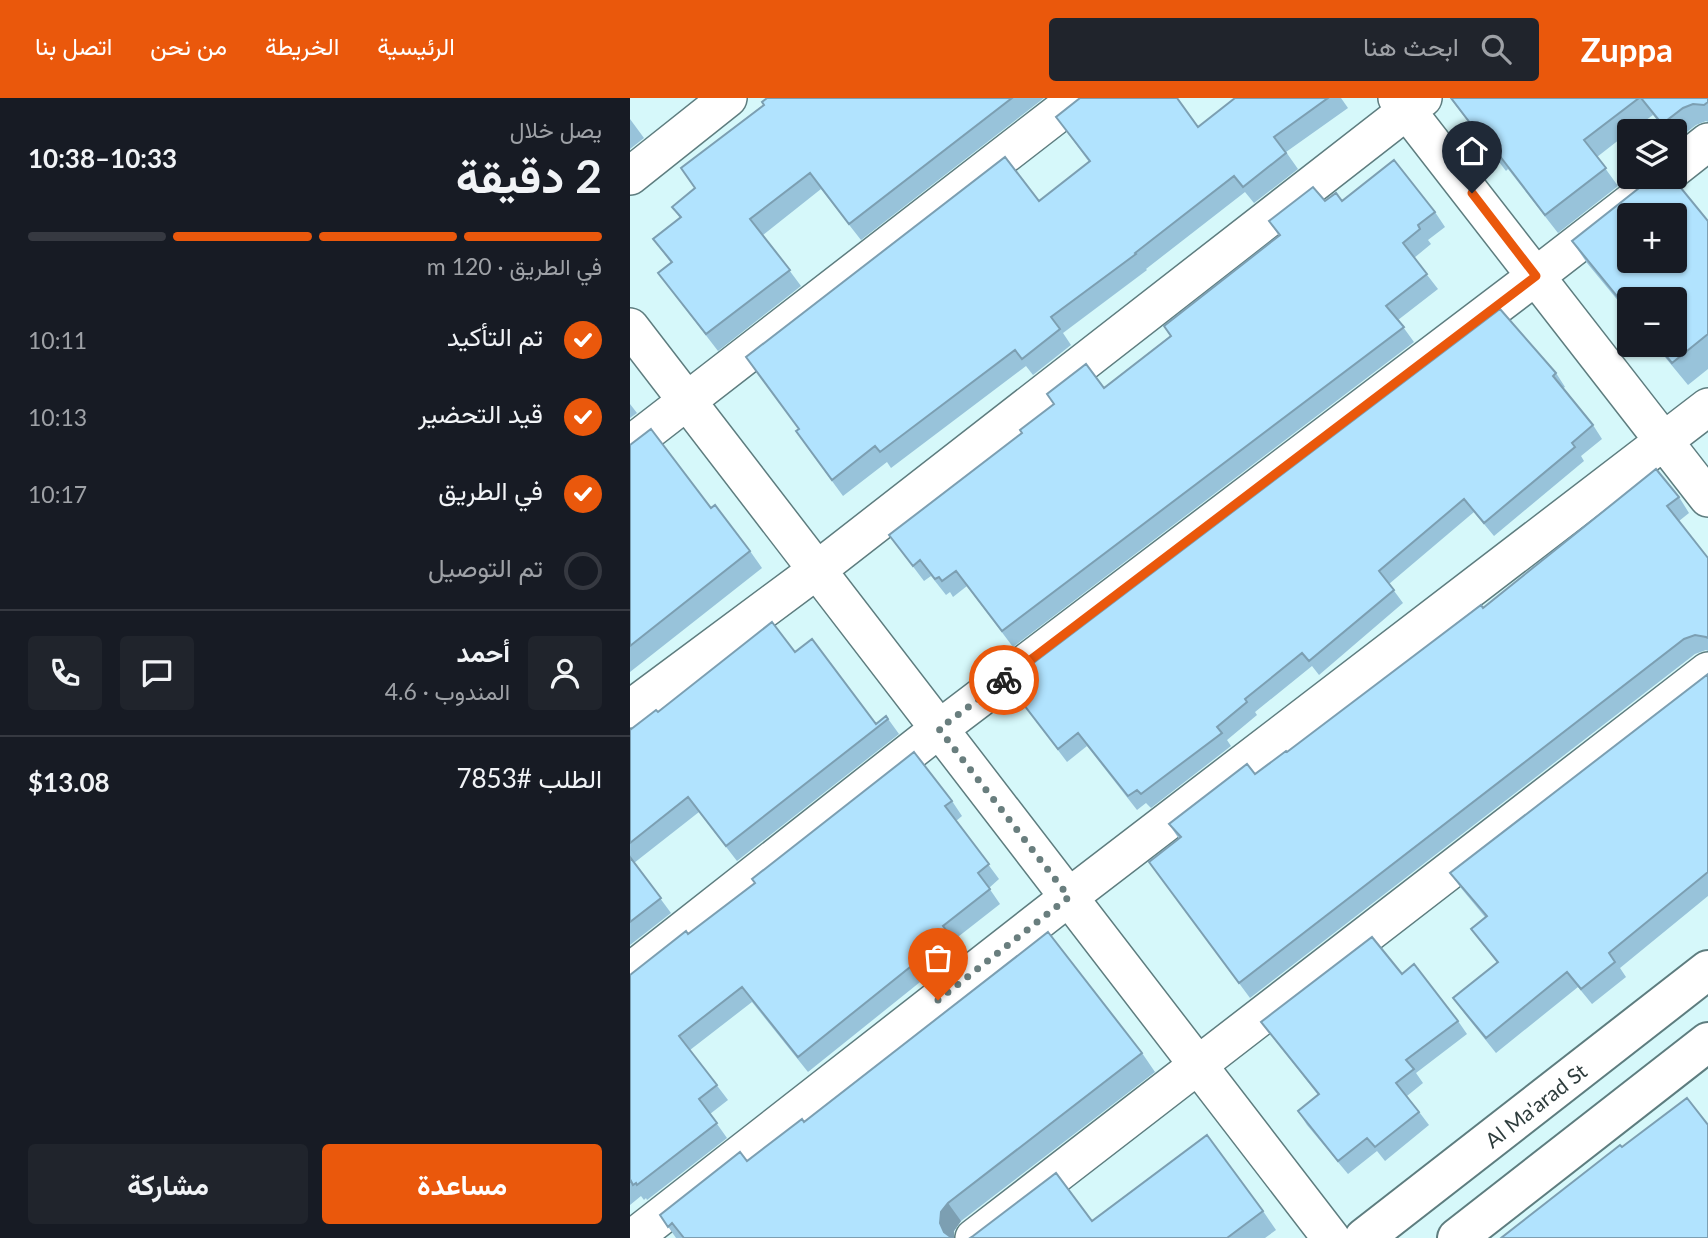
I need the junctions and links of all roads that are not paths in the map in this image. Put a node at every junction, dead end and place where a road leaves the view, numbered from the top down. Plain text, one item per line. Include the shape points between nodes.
1 (728, 98) edge
2 (1078, 98) edge
3 (1409, 102) edge
4 (1708, 142) edge
5 (1687, 159) edge
6 (630, 176) edge
7 (1648, 189) edge
8 (1536, 276) junction
9 (630, 327) edge
10 (687, 401) junction
11 (1708, 407) edge
12 (1664, 441) junction
13 (630, 445) edge
14 (1708, 498) edge
15 (817, 570) junction
16 (1708, 671) edge
17 (630, 709) edge
18 (939, 729) junction
19 (1069, 897) junction
20 (1708, 970) edge
21 (630, 972) edge
22 (1708, 1042) edge
23 (1198, 1066) junction
24 (634, 1238) edge
25 (974, 1238) edge
26 (1331, 1238) edge
27 (1364, 1238) edge
28 (1457, 1238) edge

1 - 6 street
2 - 10 street
3 - 8 street
3 - 15 street
4 - 5 street
7 - 8 street
8 - 12 street
8 - 18 street
9 - 10 street
10 - 13 street
10 - 15 street
11 - 12 street
12 - 14 street
12 - 19 street
15 - 17 street
15 - 18 street
16 - 23 street
18 - 19 street
18 - 21 street
19 - 23 street
19 - 24 street
20 - 27 main road, Al Ma'arad St
22 - 28 main road
23 - 25 street
23 - 26 street

